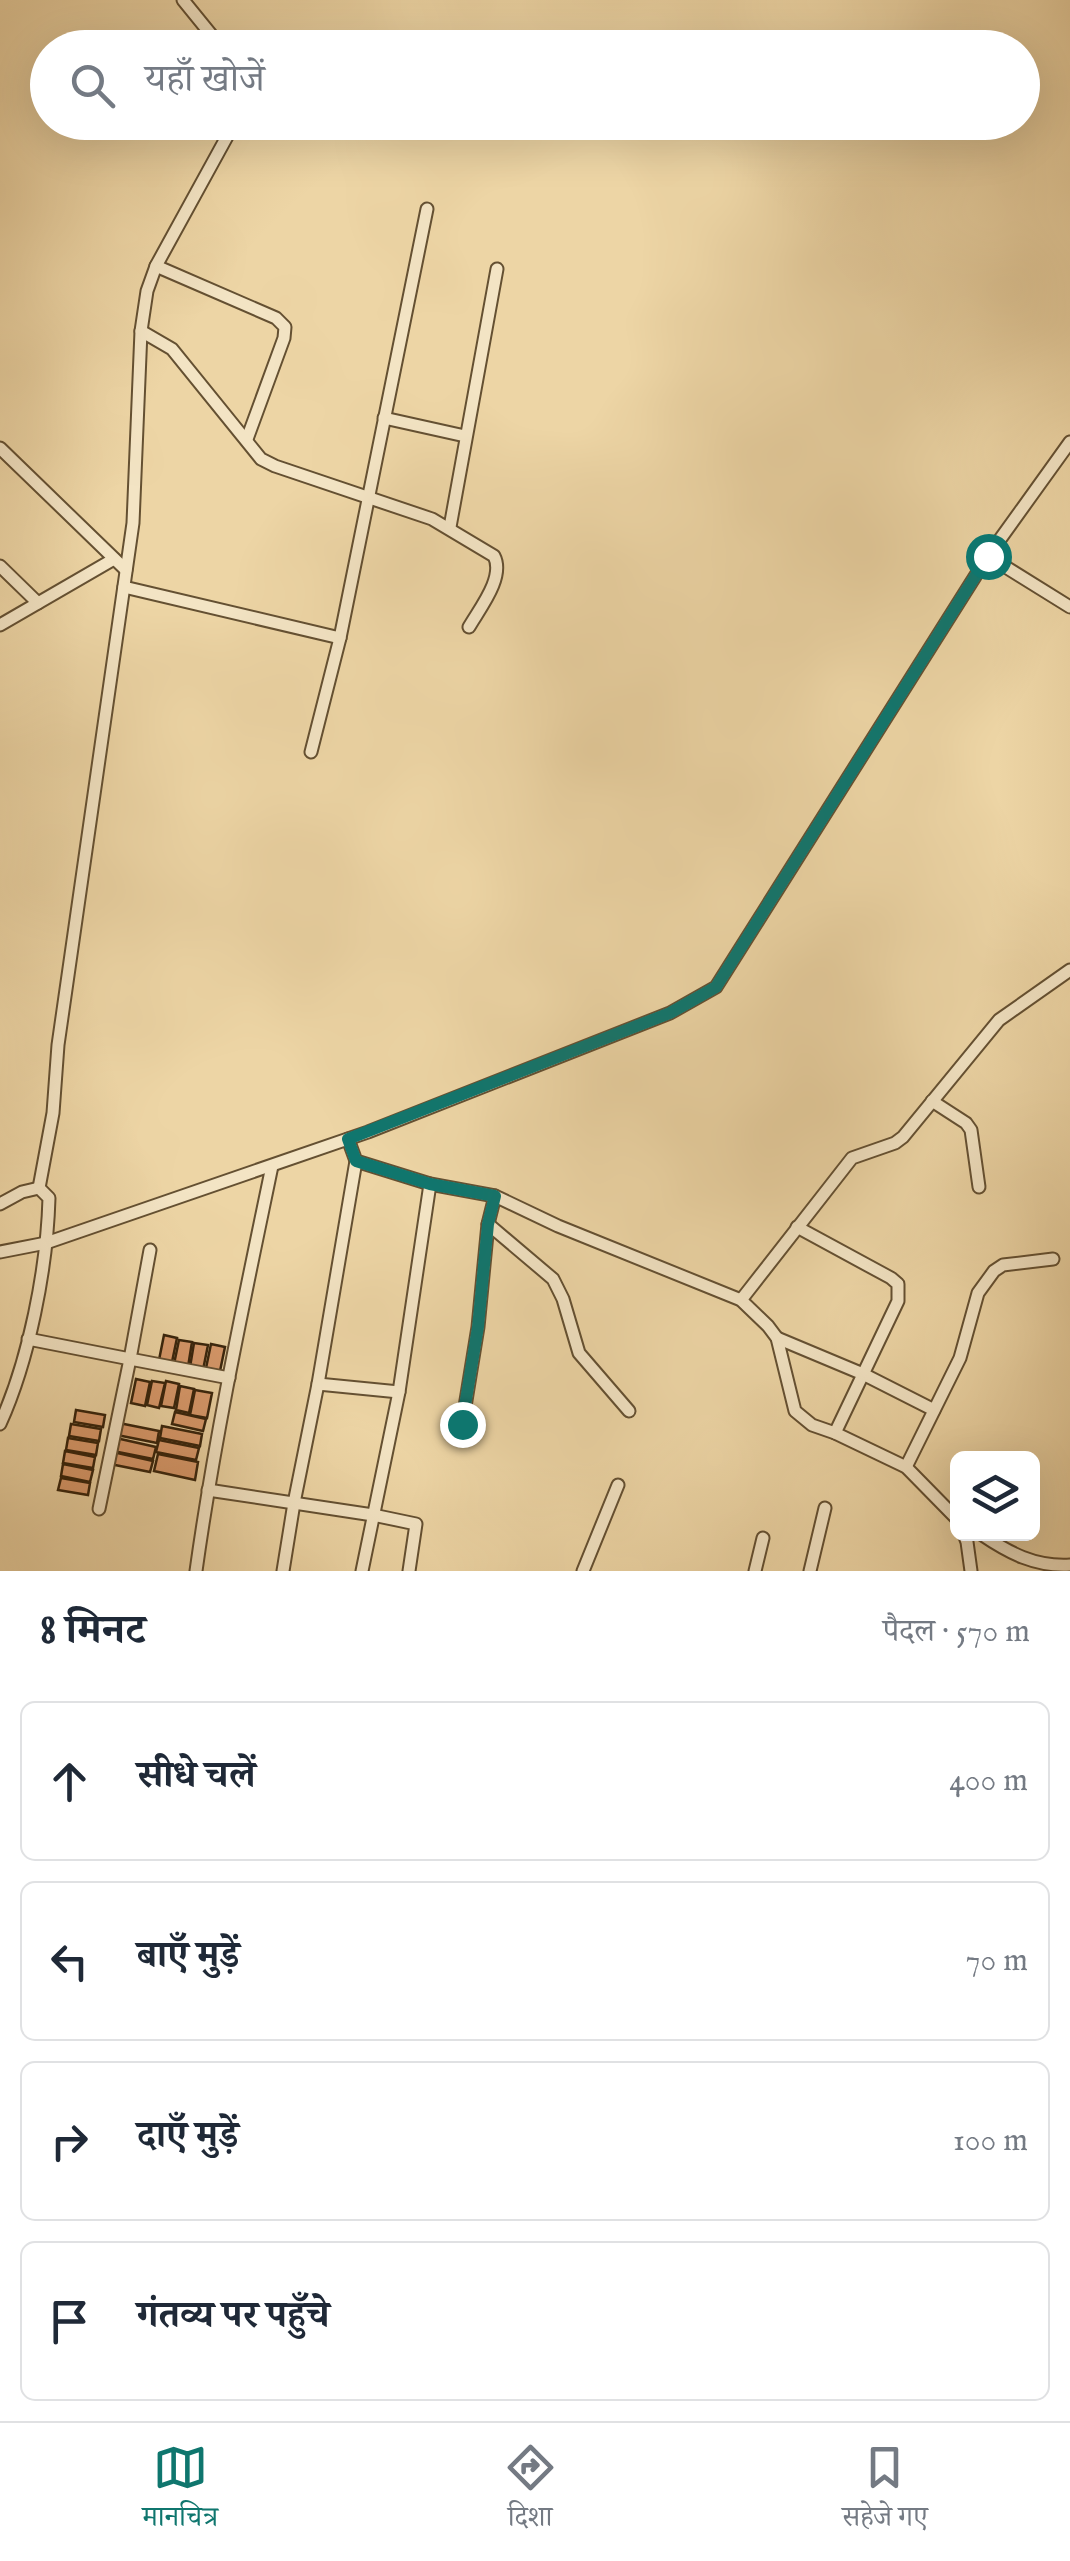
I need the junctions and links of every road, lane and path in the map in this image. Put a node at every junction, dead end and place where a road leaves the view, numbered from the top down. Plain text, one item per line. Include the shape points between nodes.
1 (183, 0) edge
2 (207, 30) edge
3 (225, 140) edge
4 (427, 209) dead end
5 (156, 266) junction
6 (498, 268) dead end
7 (141, 331) junction
8 (384, 418) junction
9 (465, 436) junction
10 (247, 439) junction
11 (1070, 442) edge
12 (0, 448) edge
13 (368, 496) junction
14 (450, 528) junction
15 (988, 556) junction
16 (114, 558) junction
17 (0, 566) edge
18 (126, 570) junction
19 (124, 588) junction
20 (38, 603) junction
21 (1070, 608) edge
22 (0, 625) edge
23 (469, 627) dead end
24 (340, 638) junction
25 (311, 752) dead end
26 (1070, 970) edge
27 (932, 1101) junction
28 (348, 1139) junction
29 (356, 1161) junction
30 (272, 1166) junction
31 (430, 1184) junction
32 (979, 1187) dead end
33 (38, 1188) junction
34 (495, 1196) junction
35 (0, 1204) edge
36 (488, 1224) junction
37 (797, 1227) junction
38 (46, 1243) junction
39 (150, 1250) dead end
40 (0, 1252) edge
41 (1053, 1258) dead end
42 (741, 1300) junction
43 (776, 1338) junction
44 (28, 1339) junction
45 (130, 1359) junction
46 (863, 1374) junction
47 (229, 1378) junction
48 (318, 1384) junction
49 (398, 1392) junction
50 (934, 1410) junction
51 (628, 1411) dead end
52 (0, 1424) edge
53 (462, 1424) dead end
54 (835, 1433) junction
55 (906, 1466) junction
56 (618, 1486) dead end
57 (208, 1490) junction
58 (294, 1503) junction
59 (99, 1508) dead end
60 (826, 1508) dead end
61 (950, 1511) edge
62 (372, 1515) junction
63 (762, 1538) dead end
64 (967, 1541) edge
65 (994, 1541) edge
66 (1070, 1566) edge
67 (196, 1571) edge
68 (283, 1571) edge
69 (362, 1571) edge
70 (409, 1571) edge
71 (583, 1571) edge
72 (756, 1571) edge
73 (810, 1571) edge
74 (971, 1571) edge

1 - 2 street
3 - 5 street
4 - 8 street
5 - 7 street
5 - 10 street via 276,318 285,328
6 - 9 street
7 - 10 street via 172,348
7 - 18 street
8 - 9 street
8 - 13 street
9 - 14 street
10 - 13 street via 275,466
11 - 15 street
12 - 16 street
13 - 14 street
13 - 24 street
14 - 23 street via 499,565
15 - 21 street
15 - 28 street via 716,987 670,1013
16 - 18 street
16 - 20 street
17 - 20 street
18 - 19 street
19 - 24 street
19 - 33 street
20 - 22 street
24 - 25 street
26 - 27 street via 1000,1020
27 - 32 street via 966,1122
27 - 37 street via 895,1143 852,1158
28 - 29 street
28 - 30 street
29 - 31 street
29 - 48 street
30 - 38 street
30 - 47 street
31 - 34 street
31 - 49 street
33 - 35 street
33 - 38 street via 49,1198
34 - 36 street
34 - 42 street
36 - 51 street via 553,1279 580,1354
36 - 53 street
37 - 42 street
37 - 46 street via 898,1284 898,1300
38 - 40 street
38 - 44 street
39 - 45 street
41 - 50 street via 994,1271 978,1293 960,1358
42 - 43 street
43 - 46 street
43 - 54 street via 795,1411
44 - 45 street
44 - 52 street
45 - 47 street
45 - 59 street
46 - 50 street
46 - 54 street
47 - 57 street
48 - 49 street
48 - 58 street
49 - 62 street
50 - 55 street
54 - 55 street
55 - 61 street
56 - 71 street
57 - 58 street
57 - 67 street
58 - 62 street
58 - 68 street
60 - 73 street
62 - 69 street
62 - 70 street via 416,1524
63 - 72 street
64 - 74 street
65 - 66 street via 1032,1562

